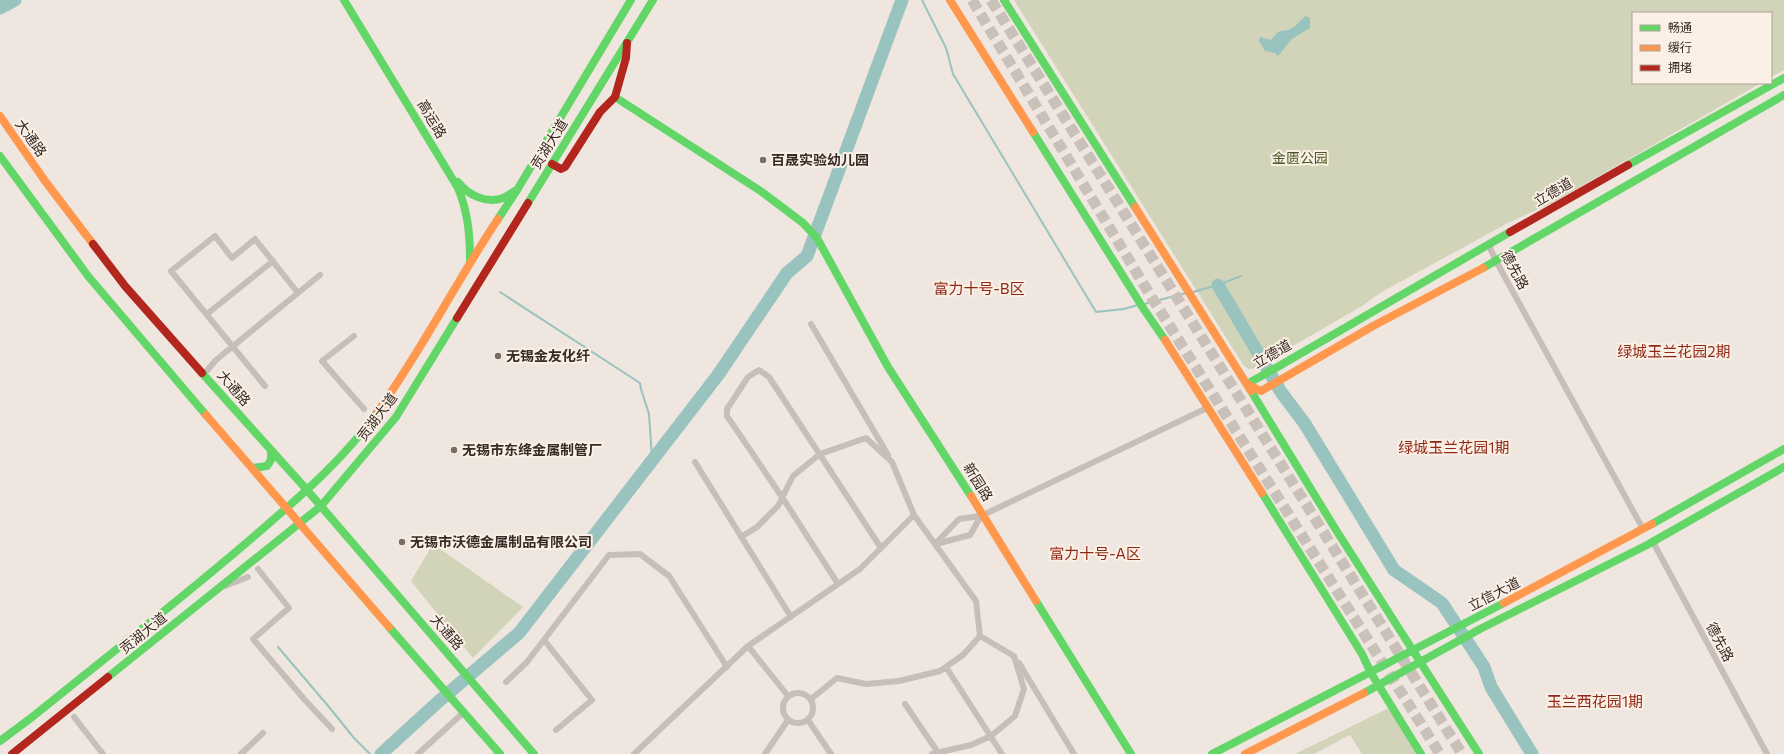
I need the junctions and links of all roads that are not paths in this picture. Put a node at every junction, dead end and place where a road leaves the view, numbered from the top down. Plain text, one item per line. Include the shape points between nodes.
1 (345, 0) edge
2 (631, 0) edge
3 (653, 0) edge
4 (950, 0) edge
5 (1004, 0) edge
6 (627, 42) junction
7 (1784, 78) edge
8 (1784, 95) edge
9 (615, 98) junction
10 (0, 116) edge
11 (0, 156) edge
12 (552, 164) junction
13 (516, 190) junction
14 (1488, 244) junction
15 (1497, 260) junction
16 (273, 261) junction
17 (470, 261) junction
18 (320, 275) dead end
19 (298, 293) junction
20 (207, 314) junction
21 (811, 324) dead end
22 (354, 336) dead end
23 (233, 346) junction
24 (204, 374) junction
25 (1247, 384) junction
26 (265, 386) dead end
27 (1207, 408) junction
28 (364, 409) dead end
29 (1784, 449) edge
30 (271, 450) junction
31 (820, 454) junction
32 (695, 462) dead end
33 (892, 462) junction
34 (1784, 467) edge
35 (253, 468) junction
36 (307, 490) junction
37 (782, 497) junction
38 (321, 506) junction
39 (286, 508) junction
40 (914, 515) junction
41 (982, 515) junction
42 (300, 524) junction
43 (1644, 528) junction
44 (741, 537) junction
45 (1651, 542) junction
46 (935, 544) junction
47 (881, 548) junction
48 (258, 569) dead end
49 (248, 577) dead end
50 (838, 584) junction
51 (220, 588) junction
52 (791, 617) junction
53 (980, 636) junction
54 (544, 640) junction
55 (748, 646) junction
56 (1413, 651) junction
57 (1014, 656) junction
58 (1420, 662) junction
59 (727, 667) junction
60 (946, 667) junction
61 (1371, 673) junction
62 (506, 682) dead end
63 (1379, 685) junction
64 (788, 696) junction
65 (811, 698) junction
66 (905, 704) dead end
67 (462, 710) junction
68 (74, 717) dead end
69 (788, 720) junction
70 (808, 720) junction
71 (332, 730) dead end
72 (556, 730) dead end
73 (263, 733) dead end
74 (991, 736) junction
75 (0, 742) edge
76 (767, 753) edge
77 (12, 754) edge
78 (103, 754) edge
79 (241, 754) edge
80 (418, 754) edge
81 (500, 754) edge
82 (534, 754) edge
83 (634, 754) edge
84 (831, 754) edge
85 (937, 754) edge
86 (1002, 754) edge
87 (1074, 754) edge
88 (1127, 754) edge
89 (1131, 754) edge
90 (1212, 754) edge
91 (1245, 754) edge
92 (1421, 754) edge
93 (1479, 754) edge
94 (1763, 754) edge
95 (1767, 754) edge

1 - 13 street, 高运路 via 461,187 477,197 492,201
1 - 17 street, 高运路 via 458,188 468,220
2 - 13 street, 贡湖大道
3 - 6 street, 贡湖大道
4 - 27 street
5 - 25 street
6 - 9 street via 626,58
6 - 12 street, 贡湖大道
7 - 14 street, 立德道
8 - 15 street, 立德道
9 - 12 street via 600,112 565,167 561,169
9 - 41 street, 新园路 via 802,224 827,257 886,368
10 - 24 street, 大通路 via 45,181 125,286
11 - 35 street via 88,276
12 - 38 street, 贡湖大道 via 396,418
13 - 17 street, 贡湖大道
14 - 15 street, 德先路
14 - 25 street, 立德道, bridge
15 - 25 street, 立德道 via 1373,326 1261,391
15 - 43 street, 德先路
16 - 19 street
16 - 20 street
16 - 20 street via 255,239 232,258 215,236 171,271
17 - 36 street, 贡湖大道 via 404,375 367,427
18 - 19 street
19 - 23 street
20 - 23 street
21 - 33 street
22 - 28 street via 322,361
23 - 24 street
23 - 26 street
24 - 30 street, 大通路
25 - 56 street
27 - 41 street
27 - 61 street via 1362,654
29 - 43 street, 立信大道
30 - 35 street via 271,460 267,466
30 - 36 street, 大通路
31 - 33 street via 866,438
31 - 37 street via 793,476
31 - 37 street via 769,377 759,370 748,377 727,409 727,416
31 - 47 street
32 - 44 street
33 - 40 street
34 - 45 street, 立信大道
35 - 39 street
36 - 38 street, 大通路
36 - 39 street, 贡湖大道
37 - 44 street via 778,506 757,527
37 - 50 street
38 - 42 street, 贡湖大道
38 - 82 street, 大通路
39 - 42 street
39 - 75 street, 贡湖大道 via 213,571
40 - 46 street
40 - 47 street
41 - 46 street via 959,519
41 - 46 street via 970,535
41 - 88 street, 新园路
41 - 89 street, 新园路
42 - 51 street, 贡湖大道
42 - 67 street
43 - 56 street, 立信大道
44 - 52 street
45 - 58 street, 立信大道
45 - 94 street, 德先路
45 - 95 street, 德先路
46 - 53 street via 976,601
47 - 50 street via 860,569
48 - 71 street via 289,608 253,639
49 - 51 street
50 - 52 street
51 - 77 street, 贡湖大道
52 - 55 street
53 - 57 street
53 - 60 street via 963,655
54 - 59 street via 609,555 640,554 669,576
54 - 62 street via 527,662
54 - 72 street via 592,700
55 - 59 street
55 - 64 street
56 - 58 street
56 - 61 street, 立信大道
57 - 74 street via 1024,689 1015,716
57 - 87 street
58 - 63 street, 立信大道
58 - 93 street
59 - 83 street
60 - 65 street via 940,671 899,681 866,684 837,678
60 - 74 street
61 - 63 street
61 - 90 street, 立信大道
63 - 91 street, 立信大道
63 - 92 street
64 - 65 street via 798,692
64 - 69 street via 783,706
65 - 70 street via 814,708
66 - 85 street
67 - 80 street
67 - 81 street
68 - 78 street
69 - 70 street via 798,724
69 - 76 street
70 - 84 street
73 - 79 street
74 - 85 street via 971,745
74 - 86 street

